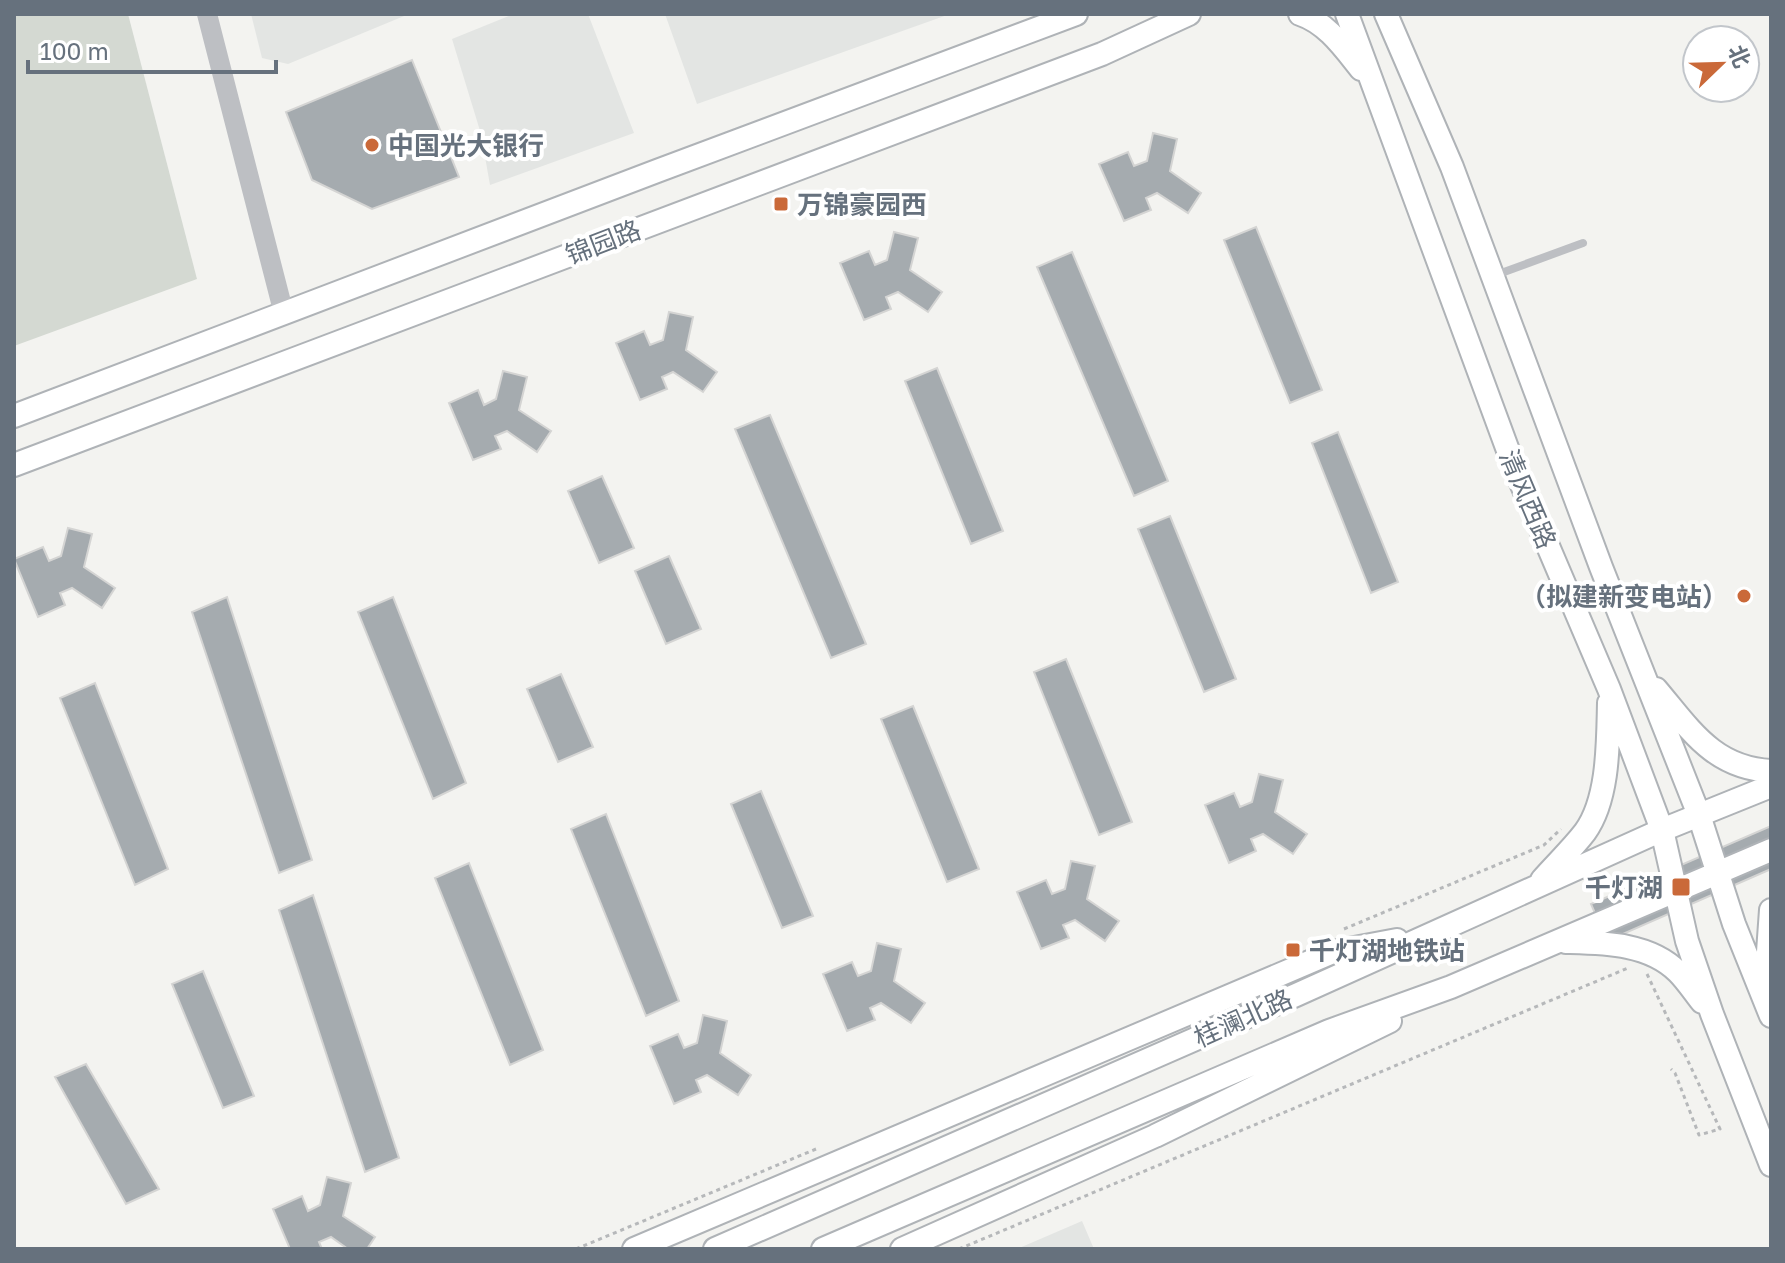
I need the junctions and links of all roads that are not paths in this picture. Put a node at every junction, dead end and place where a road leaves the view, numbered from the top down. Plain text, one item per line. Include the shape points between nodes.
1 (207, 14) edge
2 (1076, 14) edge
3 (1189, 14) edge
4 (1300, 14) edge
5 (1347, 14) edge
6 (1386, 14) edge
7 (1405, 14) edge
8 (1405, 61) junction
9 (1372, 82) junction
10 (1583, 243) dead end
11 (1492, 277) junction
12 (284, 314) junction
13 (14, 416) edge
14 (14, 465) edge
15 (1642, 673) junction
16 (1609, 689) junction
17 (1771, 771) edge
18 (1771, 786) edge
19 (1699, 815) junction
20 (1662, 830) junction
21 (1771, 850) edge
22 (1718, 873) junction
23 (1536, 886) junction
24 (1675, 891) junction
25 (1771, 910) edge
26 (1433, 933) junction
27 (1556, 942) junction
28 (1451, 987) junction
29 (1768, 1008) edge
30 (1712, 1014) junction
31 (1771, 1165) edge
32 (634, 1249) edge
33 (715, 1249) edge
34 (823, 1249) edge
35 (902, 1249) edge

1 - 12 street
2 - 12 main road
3 - 14 main road, 锦园路 via 1102,54
4 - 9 main road via 1335,37
5 - 9 main road, 清风西路
6 - 8 main road, 清风西路
7 - 8 main road
8 - 11 main road, 清风西路
9 - 16 main road, 清风西路 via 1513,464
10 - 11 lane
11 - 15 main road, 清风西路
12 - 13 main road
15 - 17 main road via 1713,753
15 - 19 main road, 清风西路
16 - 20 main road, 清风西路
16 - 23 main road via 1608,751 1598,807 1586,830
18 - 19 main road, 桂澜北路
19 - 20 main road, 桂澜北路
19 - 22 main road, 清风西路
20 - 23 main road, 桂澜北路
20 - 24 main road, 清风西路
21 - 22 main road, 桂澜北路
22 - 24 main road, 桂澜北路
22 - 29 main road, 清风西路
23 - 26 main road, 桂澜北路
24 - 27 main road, 桂澜北路
24 - 30 main road, 清风西路
25 - 29 main road
26 - 32 main road via 1333,952
26 - 33 main road, 桂澜北路
27 - 28 main road, 桂澜北路
27 - 30 main road via 1605,943 1657,956 1677,971
28 - 34 main road, 桂澜北路 via 1329,1031
28 - 35 main road via 1186,1121
30 - 31 main road, 清风西路

